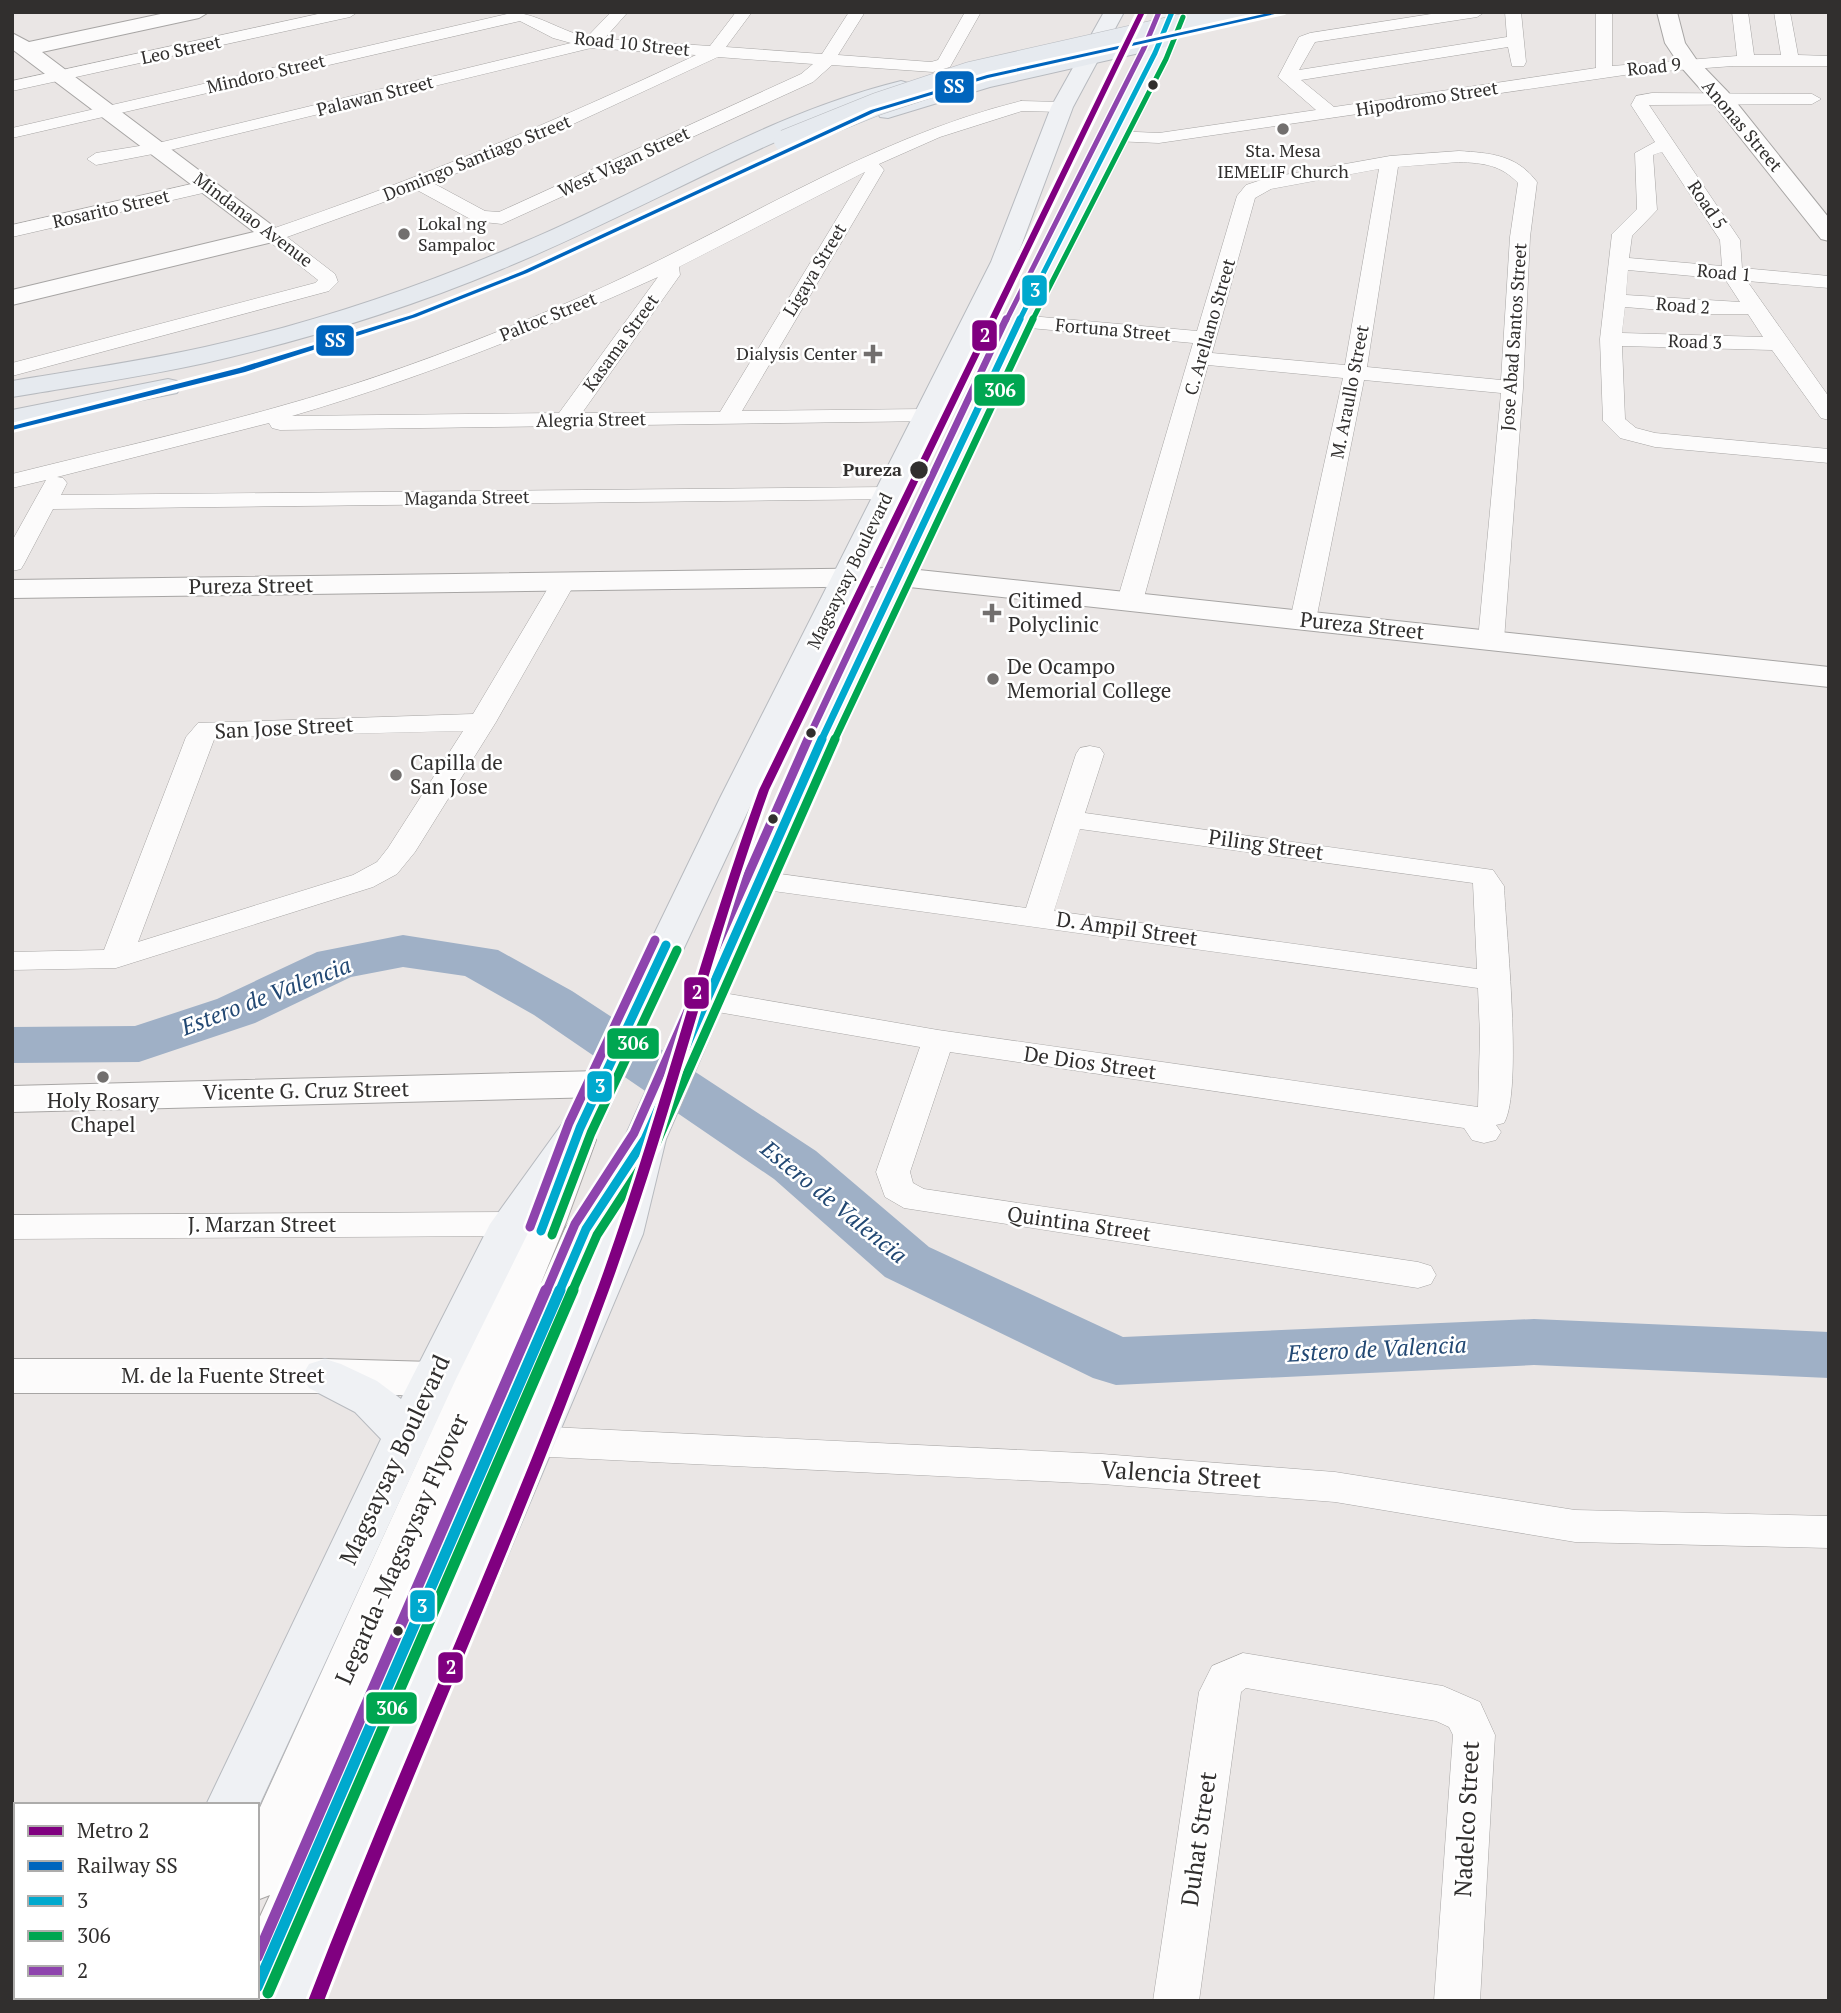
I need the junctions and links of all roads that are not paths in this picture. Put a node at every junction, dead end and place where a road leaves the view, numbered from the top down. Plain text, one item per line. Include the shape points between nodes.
1 (199, 12) edge
2 (350, 12) edge
3 (620, 12) edge
4 (744, 12) edge
5 (858, 12) edge
6 (973, 12) edge
7 (1114, 12) edge
8 (1203, 12) edge
9 (1240, 12) edge
10 (1477, 12) edge
11 (1513, 12) edge
12 (1604, 12) edge
13 (1667, 12) edge
14 (1740, 12) edge
15 (1782, 12) edge
16 (517, 14) edge
17 (1166, 28) edge
18 (1515, 41) junction
19 (591, 43) junction
20 (17, 46) edge
21 (714, 53) junction
22 (1087, 58) junction
23 (1746, 59) junction
24 (1790, 59) junction
25 (826, 61) junction
26 (1829, 61) edge
27 (1688, 63) junction
28 (1604, 72) junction
29 (62, 76) junction
30 (1287, 77) junction
31 (1521, 84) junction
32 (12, 86) edge
33 (1720, 97) junction
34 (1812, 99) dead end
35 (1062, 107) junction
36 (108, 111) junction
37 (1332, 114) junction
38 (12, 133) edge
39 (1114, 135) junction
40 (1666, 146) junction
41 (158, 148) junction
42 (96, 159) dead end
43 (779, 159) dead end
44 (866, 163) junction
45 (1389, 163) junction
46 (418, 183) junction
47 (209, 186) junction
48 (12, 231) edge
49 (274, 234) junction
50 (1829, 234) edge
51 (1619, 263) junction
52 (664, 267) junction
53 (1732, 275) junction
54 (1829, 282) edge
55 (12, 298) edge
56 (466, 300) dead end
57 (1613, 300) junction
58 (1754, 308) junction
59 (404, 319) junction
60 (1019, 321) junction
61 (1611, 339) junction
62 (1778, 344) junction
63 (1204, 348) junction
64 (12, 370) edge
65 (1355, 373) junction
66 (1512, 388) junction
67 (12, 389) edge
68 (12, 403) edge
69 (1829, 413) edge
70 (926, 416) junction
71 (12, 418) edge
72 (727, 418) junction
73 (255, 420) junction
74 (565, 421) junction
75 (1829, 456) edge
76 (62, 469) junction
77 (12, 481) edge
78 (888, 494) junction
79 (47, 502) junction
80 (12, 564) edge
81 (900, 577) junction
82 (846, 578) junction
83 (563, 583) junction
84 (12, 589) edge
85 (1130, 601) junction
86 (1303, 620) junction
87 (1491, 640) junction
88 (1829, 677) edge
89 (482, 722) junction
90 (1090, 754) dead end
91 (1068, 819) junction
92 (759, 880) junction
93 (1038, 916) junction
94 (116, 959) junction
95 (12, 961) edge
96 (1494, 981) junction
97 (699, 1016) junction
98 (938, 1040) junction
99 (603, 1079) junction
100 (12, 1099) edge
101 (645, 1139) junction
102 (548, 1225) junction
103 (12, 1227) edge
104 (1418, 1275) dead end
105 (12, 1376) edge
106 (325, 1376) junction
107 (433, 1379) junction
108 (407, 1439) junction
109 (530, 1441) junction
110 (1829, 1532) edge
111 (1227, 1678) joint
112 (234, 1803) edge
113 (259, 1871) edge
114 (279, 1990) edge
115 (1177, 2001) edge
116 (1457, 2001) edge

1 - 20 street
2 - 29 street, Leo Street
3 - 19 street
4 - 21 street
5 - 25 street, West Vigan Street
6 - 25 street, Domingo Santiago Street via 941,66
7 - 22 main road, Magsaysay Boulevard
8 - 68 highway via 1021,51 891,88 769,137 541,249 389,309 212,362
9 - 59 highway, bridge via 968,74 850,114 785,141 562,255
10 - 30 street via 1310,37
11 - 18 street, Hipodromo Street
12 - 28 street
13 - 27 street, Anonas Street via 1675,43
14 - 23 street
15 - 24 street
16 - 19 street, Road 10 Street via 559,35
16 - 36 street, Mindoro Street
17 - 22 highway
17 - 39 main road, Magsaysay Boulevard
18 - 30 street
18 - 31 street, Hipodromo Street
19 - 21 street, Road 10 Street
19 - 41 street, Palawan Street
20 - 29 street, Mindanao Avenue
21 - 25 street, Domingo Santiago Street
21 - 46 street, Domingo Santiago Street via 586,115
22 - 35 main road, Magsaysay Boulevard
22 - 43 highway via 922,100 859,122
22 - 67 highway via 893,89 826,111 535,247 382,306 204,355
23 - 24 street, Road 9
23 - 27 street, Road 9
24 - 26 street, Road 9
25 - 46 street, West Vigan Street via 807,78 502,218 481,217
27 - 28 street, Road 9
27 - 33 street, Anonas Street
28 - 31 street, Road 9
29 - 32 street, Leo Street
29 - 36 street, Mindanao Avenue
30 - 37 street, Hipodromo Street
31 - 37 street, Hipodromo Street
33 - 34 street
33 - 40 street, Road 5 via 1642,100 1640,105
33 - 50 street, Anonas Street
35 - 44 street, Paltoc Street via 1021,106 934,133
35 - 70 main road, Magsaysay Boulevard via 1003,262
36 - 38 street, Mindoro Street
36 - 41 street, Mindanao Avenue
37 - 39 street, Hipodromo Street via 1159,138
39 - 60 main road, Magsaysay Boulevard
40 - 51 street via 1644,153 1647,210 1622,234
40 - 53 street, Road 5 via 1730,240
41 - 42 street, Palawan Street
41 - 47 street, Mindanao Avenue
44 - 52 street, Paltoc Street
44 - 72 street, Ligaya Street via 875,170
45 - 63 street, C. Arellano Street via 1253,189 1246,196
45 - 65 street, M. Araullo Street
45 - 66 street, Jose Abad Santos Street via 1469,156 1508,163 1528,182 1520,237
46 - 49 street, Domingo Santiago Street
47 - 48 street, Rosarito Street
47 - 49 street, Mindanao Avenue
49 - 55 street, Domingo Santiago Street
49 - 64 street, Mindanao Avenue via 328,282
51 - 53 street, Road 1
51 - 57 street
52 - 73 street, Paltoc Street via 462,352
52 - 74 street, Kasama Street via 670,269 670,275
53 - 54 street, Road 1
53 - 58 street
56 - 59 highway
57 - 58 street, Road 2
57 - 61 street
58 - 62 street
59 - 71 highway via 225,373
60 - 63 street, Fortuna Street
60 - 81 main road, Magsaysay Boulevard
61 - 62 street, Road 3
61 - 75 street via 1614,421 1628,433 1656,440
62 - 69 street
63 - 65 street, Fortuna Street
63 - 85 street, C. Arellano Street
65 - 66 street, Fortuna Street
65 - 86 street, M. Araullo Street
66 - 87 street, Jose Abad Santos Street
70 - 72 street, Alegria Street
70 - 78 main road, Magsaysay Boulevard
72 - 74 street, Alegria Street
73 - 74 street, Alegria Street
73 - 76 street, Paltoc Street
76 - 77 street, Paltoc Street
76 - 79 street
78 - 79 street, Maganda Street
78 - 82 main road, Magsaysay Boulevard
79 - 80 street
81 - 82 street, Pureza Street
81 - 85 street, Pureza Street
81 - 92 main road, Magsaysay Boulevard
82 - 83 street, Pureza Street
82 - 99 main road, Magsaysay Boulevard
83 - 84 street, Pureza Street
83 - 89 street
85 - 86 street, Pureza Street
86 - 87 street, Pureza Street
87 - 88 street, Pureza Street
89 - 94 street via 387,868 363,881
89 - 94 street, San Jose Street via 208,729 200,737
90 - 91 street
91 - 93 street
91 - 96 street, Piling Street via 1483,876 1489,886
92 - 93 street, D. Ampil Street
92 - 97 main road, Magsaysay Boulevard
93 - 96 street, D. Ampil Street
94 - 95 street
96 - 98 street, De Dios Street via 1496,1100 1492,1115 1481,1128
97 - 98 street, De Dios Street
97 - 101 main road, Magsaysay Boulevard
98 - 104 street, Quintina Street via 892,1172 897,1189 916,1200
99 - 100 street, Vicente G. Cruz Street
99 - 102 main road, Magsaysay Boulevard via 580,1128
101 - 102 street, Magsaysay Boulevard
101 - 109 main road, Magsaysay Boulevard via 622,1234
102 - 103 street, J. Marzan Street
102 - 107 main road, Magsaysay Boulevard
102 - 113 street, Legarda-Magsaysay Flyover
102 - 114 street, Legarda-Magsaysay Flyover
105 - 106 street, M. de la Fuente Street
106 - 107 street, M. de la Fuente Street
106 - 108 main road via 374,1400
107 - 108 main road, Magsaysay Boulevard
108 - 112 main road, Magsaysay Boulevard
109 - 110 street, Valencia Street via 1102,1469 1335,1487 1574,1526
109 - 114 main road, Magsaysay Boulevard via 430,1680
111 - 115 street, Duhat Street via 1220,1692
111 - 116 street, Nadelco Street via 1243,1670 1256,1672 1443,1704 1465,1715 1474,1735

